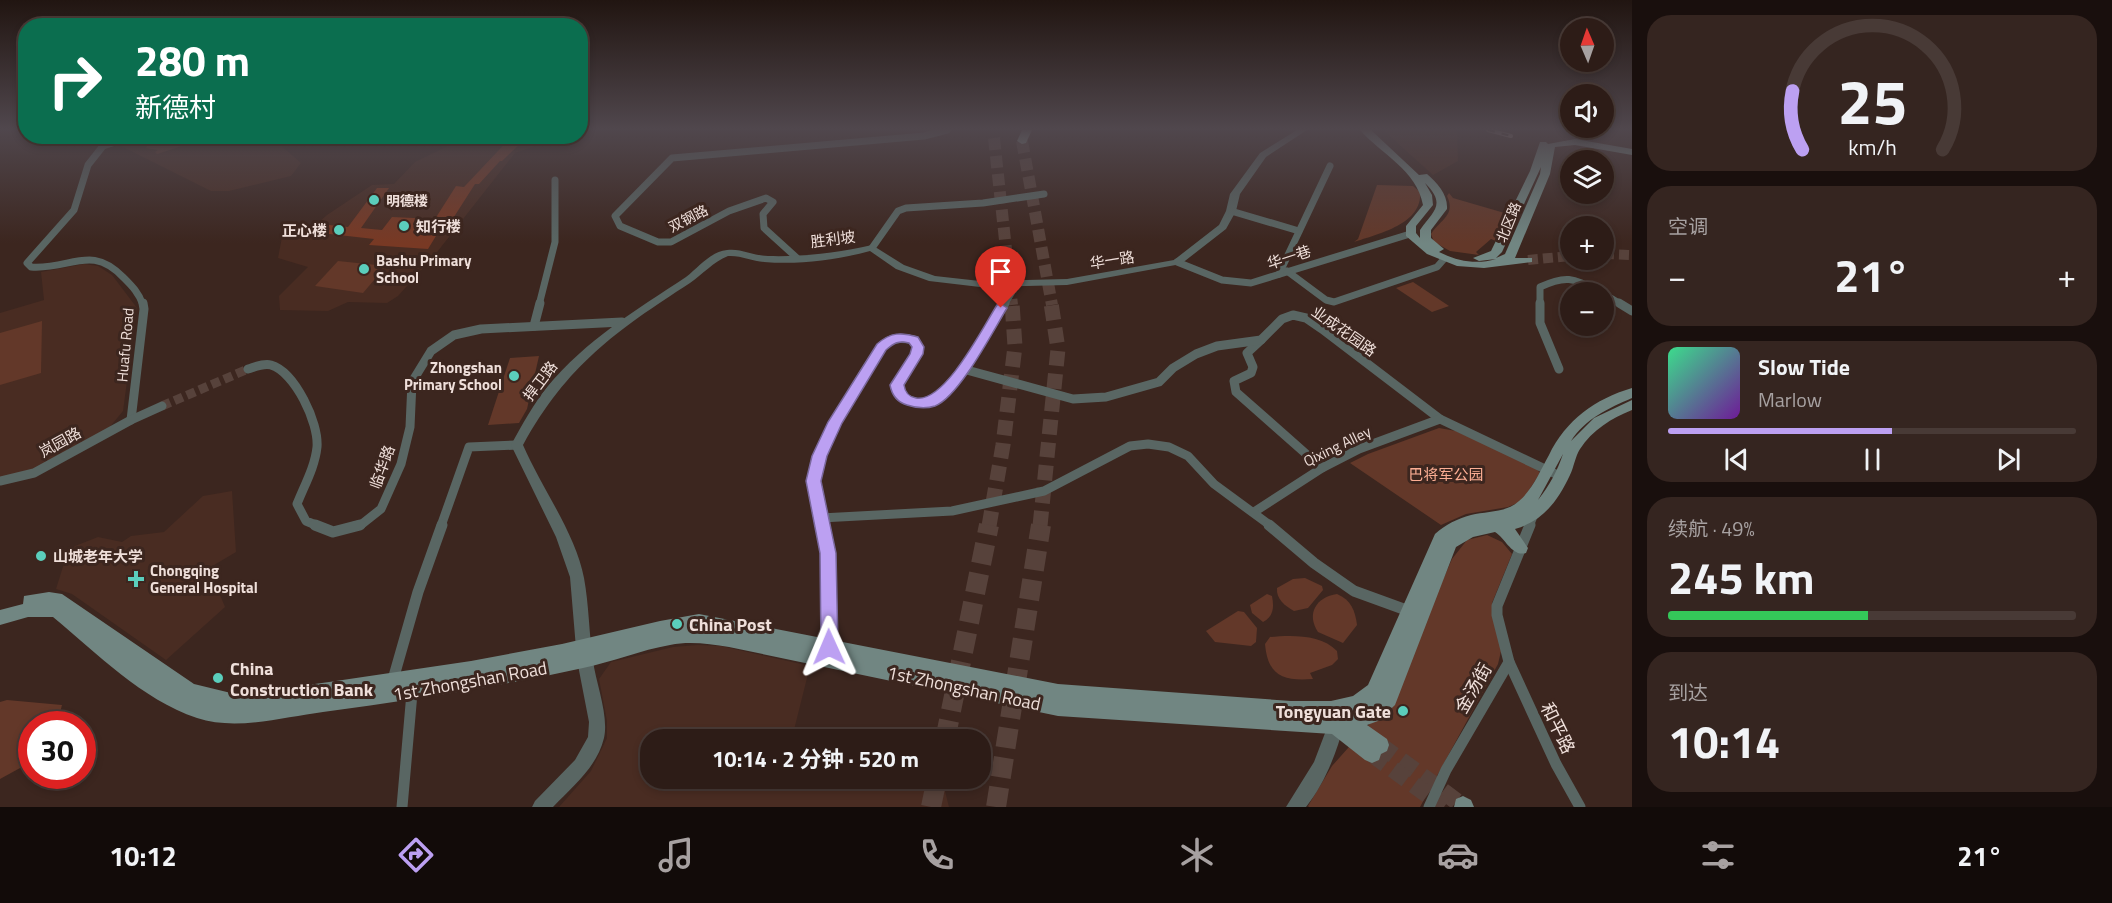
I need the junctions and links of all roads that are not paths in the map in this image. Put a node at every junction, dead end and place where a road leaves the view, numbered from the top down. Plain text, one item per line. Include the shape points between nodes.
1 (87, 168) edge
2 (663, 168) edge
3 (1254, 168) edge
4 (1329, 168) edge
5 (1405, 168) edge
6 (1414, 168) edge
7 (1546, 168) edge
8 (555, 180) dead end
9 (1044, 194) dead end
10 (1231, 212) junction
11 (1299, 231) junction
12 (1410, 234) junction
13 (872, 248) junction
14 (1502, 256) junction
15 (797, 258) junction
16 (1444, 259) junction
17 (1528, 260) tunnel mouth
18 (1177, 262) junction
19 (1283, 272) junction
20 (1580, 282) edge
21 (1016, 285) junction
22 (1614, 300) edge
23 (1632, 311) edge
24 (622, 322) junction
25 (534, 326) junction
26 (1261, 340) junction
27 (248, 369) tunnel mouth
28 (963, 369) junction
29 (1559, 369) dead end
30 (1632, 393) edge
31 (1632, 405) edge
32 (162, 406) tunnel mouth
33 (1440, 419) junction
34 (131, 420) junction
35 (518, 445) junction
36 (1322, 468) junction
37 (1556, 474) junction
38 (0, 482) edge
39 (1529, 511) junction
40 (1254, 512) junction
41 (820, 518) junction
42 (1483, 525) junction
43 (1519, 552) junction
44 (31, 605) junction
45 (0, 610) edge
46 (1409, 611) junction
47 (0, 618) edge
48 (829, 647) junction
49 (585, 654) junction
50 (1509, 662) junction
51 (392, 683) junction
52 (412, 693) junction
53 (1339, 719) junction
54 (1376, 749) tunnel mouth
55 (402, 807) edge
56 (541, 807) edge
57 (1295, 807) edge
58 (1429, 807) edge
59 (1580, 807) edge

1 - 34 street, Huafu Road via 74,210 27,263 44,269 85,260 106,261 141,297 144,309
2 - 15 street, 双钢路 via 615,216 620,226 658,242 671,242 729,211 766,198 773,202 763,214 764,228
3 - 10 street, 华一路 via 1235,194
4 - 11 street
5 - 12 main road via 1426,191 1428,205 1411,226
6 - 14 main road, 北区路 via 1432,184 1442,204 1441,212 1424,233 1426,239 1451,255
7 - 14 main road, 北区路
8 - 25 street via 555,242
9 - 13 street via 906,208 898,212
10 - 11 street
10 - 18 street, 华一路 via 1223,227
11 - 19 street
12 - 16 main road, 北区路 via 1428,251
12 - 19 street, 华一巷
13 - 15 street, 胜利坡
13 - 21 street, 华一路 via 900,267 933,279
14 - 16 main road, 北区路 via 1470,265
14 - 17 main road
15 - 24 street, 捍卫路 via 723,254
16 - 19 street via 1437,267 1334,302
18 - 19 street, 华一巷 via 1207,276 1241,284
18 - 21 street, 华一路 via 1067,282
20 - 29 street via 1562,277 1540,287 1540,323
21 - 28 street
22 - 23 street
24 - 25 street, 临华路
24 - 35 street, 捍卫路 via 576,360 526,427
25 - 27 street, 临华路 via 454,335 431,351 412,382 410,427 401,464 381,509 362,524 333,532 306,521 297,504 313,462 317,437 303,398 289,376 272,365
26 - 28 street via 1217,346 1181,363 1159,382 1092,400 1073,399
26 - 33 street, 业成花园路 via 1282,319 1293,315 1306,318
26 - 36 street via 1247,353 1253,367 1251,373 1234,381 1236,392
28 - 41 street via 942,395 932,402 916,403 905,399 897,385 917,354 914,340 891,339 882,347 835,422 819,456 813,481
30 - 37 main road via 1583,417 1562,441
31 - 37 main road via 1595,424
32 - 34 street, 岚园路
33 - 36 street, Qixing Alley via 1359,449
33 - 37 street, 业成花园路
34 - 38 street, 岚园路 via 34,473
35 - 49 street via 563,537 577,577
35 - 51 street via 469,447 418,592
36 - 40 street, Qixing Alley
37 - 39 main road
39 - 42 main road, 1st Zhongshan Road via 1526,519
39 - 43 street, 金汤街
40 - 41 street via 1214,484 1188,456 1169,447 1148,444 1130,446 1044,491 952,511
40 - 46 street via 1354,591
41 - 48 street via 828,553
42 - 43 main road via 1505,536
42 - 46 main road, 1st Zhongshan Road via 1447,530 1440,538
42 - 53 main road, 1st Zhongshan Road via 1450,543 1389,699 1372,715
43 - 50 street, 金汤街 via 1497,606
44 - 45 main road
44 - 47 main road
44 - 51 main road, 1st Zhongshan Road via 62,601 172,681 205,696 257,700
44 - 52 main road, 1st Zhongshan Road via 57,610 161,692 199,710 252,713
46 - 53 main road, 1st Zhongshan Road via 1374,692
48 - 49 main road, 1st Zhongshan Road via 699,621 672,625
48 - 53 main road, 1st Zhongshan Road via 1058,692 1291,710
49 - 51 main road, 1st Zhongshan Road
49 - 52 main road, 1st Zhongshan Road
49 - 53 main road, 1st Zhongshan Road via 671,636 698,635 1058,708
49 - 56 street via 596,737 581,766
50 - 58 street, 金汤街
50 - 59 street, 和平路
52 - 55 street
53 - 54 main road
53 - 57 street via 1324,763

